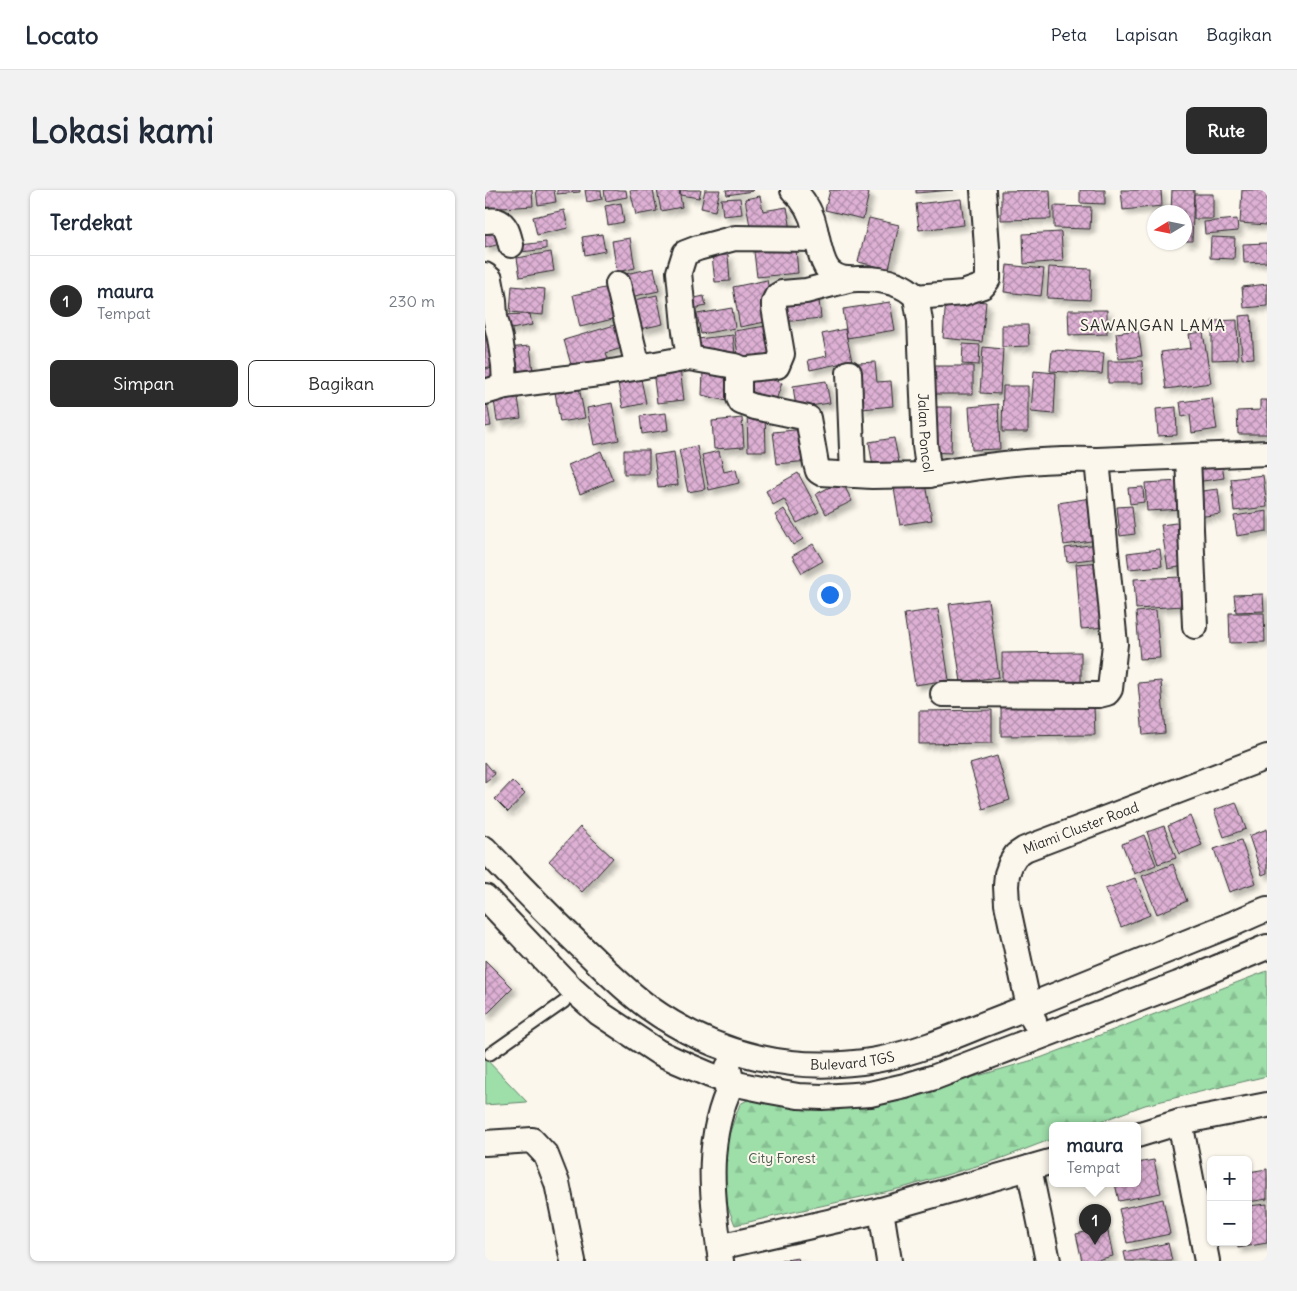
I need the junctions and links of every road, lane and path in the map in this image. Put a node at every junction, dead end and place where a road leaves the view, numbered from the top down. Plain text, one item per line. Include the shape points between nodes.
1 (793, 190) edge
2 (983, 190) edge
3 (485, 221) edge
4 (817, 239) junction
5 (511, 245) dead end
6 (485, 275) edge
7 (849, 280) junction
8 (618, 284) dead end
9 (916, 297) junction
10 (689, 358) junction
11 (637, 367) junction
12 (739, 370) junction
13 (849, 373) dead end
14 (495, 389) edge
15 (1267, 453) edge
16 (1188, 457) junction
17 (1097, 460) junction
18 (853, 475) junction
19 (929, 475) junction
20 (1195, 626) dead end
21 (943, 694) dead end
22 (1267, 757) edge
23 (485, 850) edge
24 (485, 897) edge
25 (1267, 909) edge
26 (1267, 947) edge
27 (564, 1002) dead end
28 (1029, 1006) junction
29 (1039, 1037) junction
30 (724, 1048) junction
31 (490, 1054) dead end
32 (733, 1083) junction
33 (1267, 1105) edge
34 (1180, 1122) junction
35 (1141, 1134) edge
36 (485, 1143) edge
37 (1049, 1162) edge
38 (1029, 1168) junction
39 (881, 1210) junction
40 (720, 1254) edge
41 (573, 1261) edge
42 (889, 1261) edge
43 (1048, 1261) edge
44 (1207, 1261) edge

1 - 4 street via 808,208
2 - 9 street via 988,262 983,286 963,293
3 - 5 street via 501,223
4 - 7 street via 829,271 838,278
4 - 10 street via 735,238 685,253 679,272
6 - 14 street via 490,279 500,338
7 - 9 street via 888,282 901,286
7 - 12 street via 777,296 774,307 782,354 777,366
8 - 11 street
9 - 19 street, Jalan Poncol
10 - 11 street
10 - 12 street via 735,366
11 - 14 street
12 - 18 street via 741,402 808,418 818,471
13 - 18 street
15 - 16 street, Jalan Poncol
16 - 17 street, Jalan Poncol
16 - 20 street
17 - 19 street, Jalan Poncol via 1009,462
17 - 21 street via 1115,644 1110,690 1099,695
18 - 19 street
22 - 28 street, Miami Cluster Road via 1016,855 1007,874 1007,904
23 - 30 street, Bulevard TGS via 626,990 666,1019
24 - 32 street via 599,1014 658,1052
25 - 28 street, Bulevard TGS
26 - 29 street
27 - 31 lane
28 - 29 street, Miami Cluster Road
28 - 30 street, Bulevard TGS via 931,1045 855,1063 829,1065 771,1061
29 - 32 street via 935,1077 870,1094 822,1098
30 - 32 street
32 - 40 street via 719,1120 713,1151 713,1210
33 - 34 street
34 - 35 street
34 - 44 street
36 - 41 street via 532,1140 546,1155 557,1183
37 - 38 street
38 - 39 street
38 - 43 street
39 - 40 street
39 - 42 street

